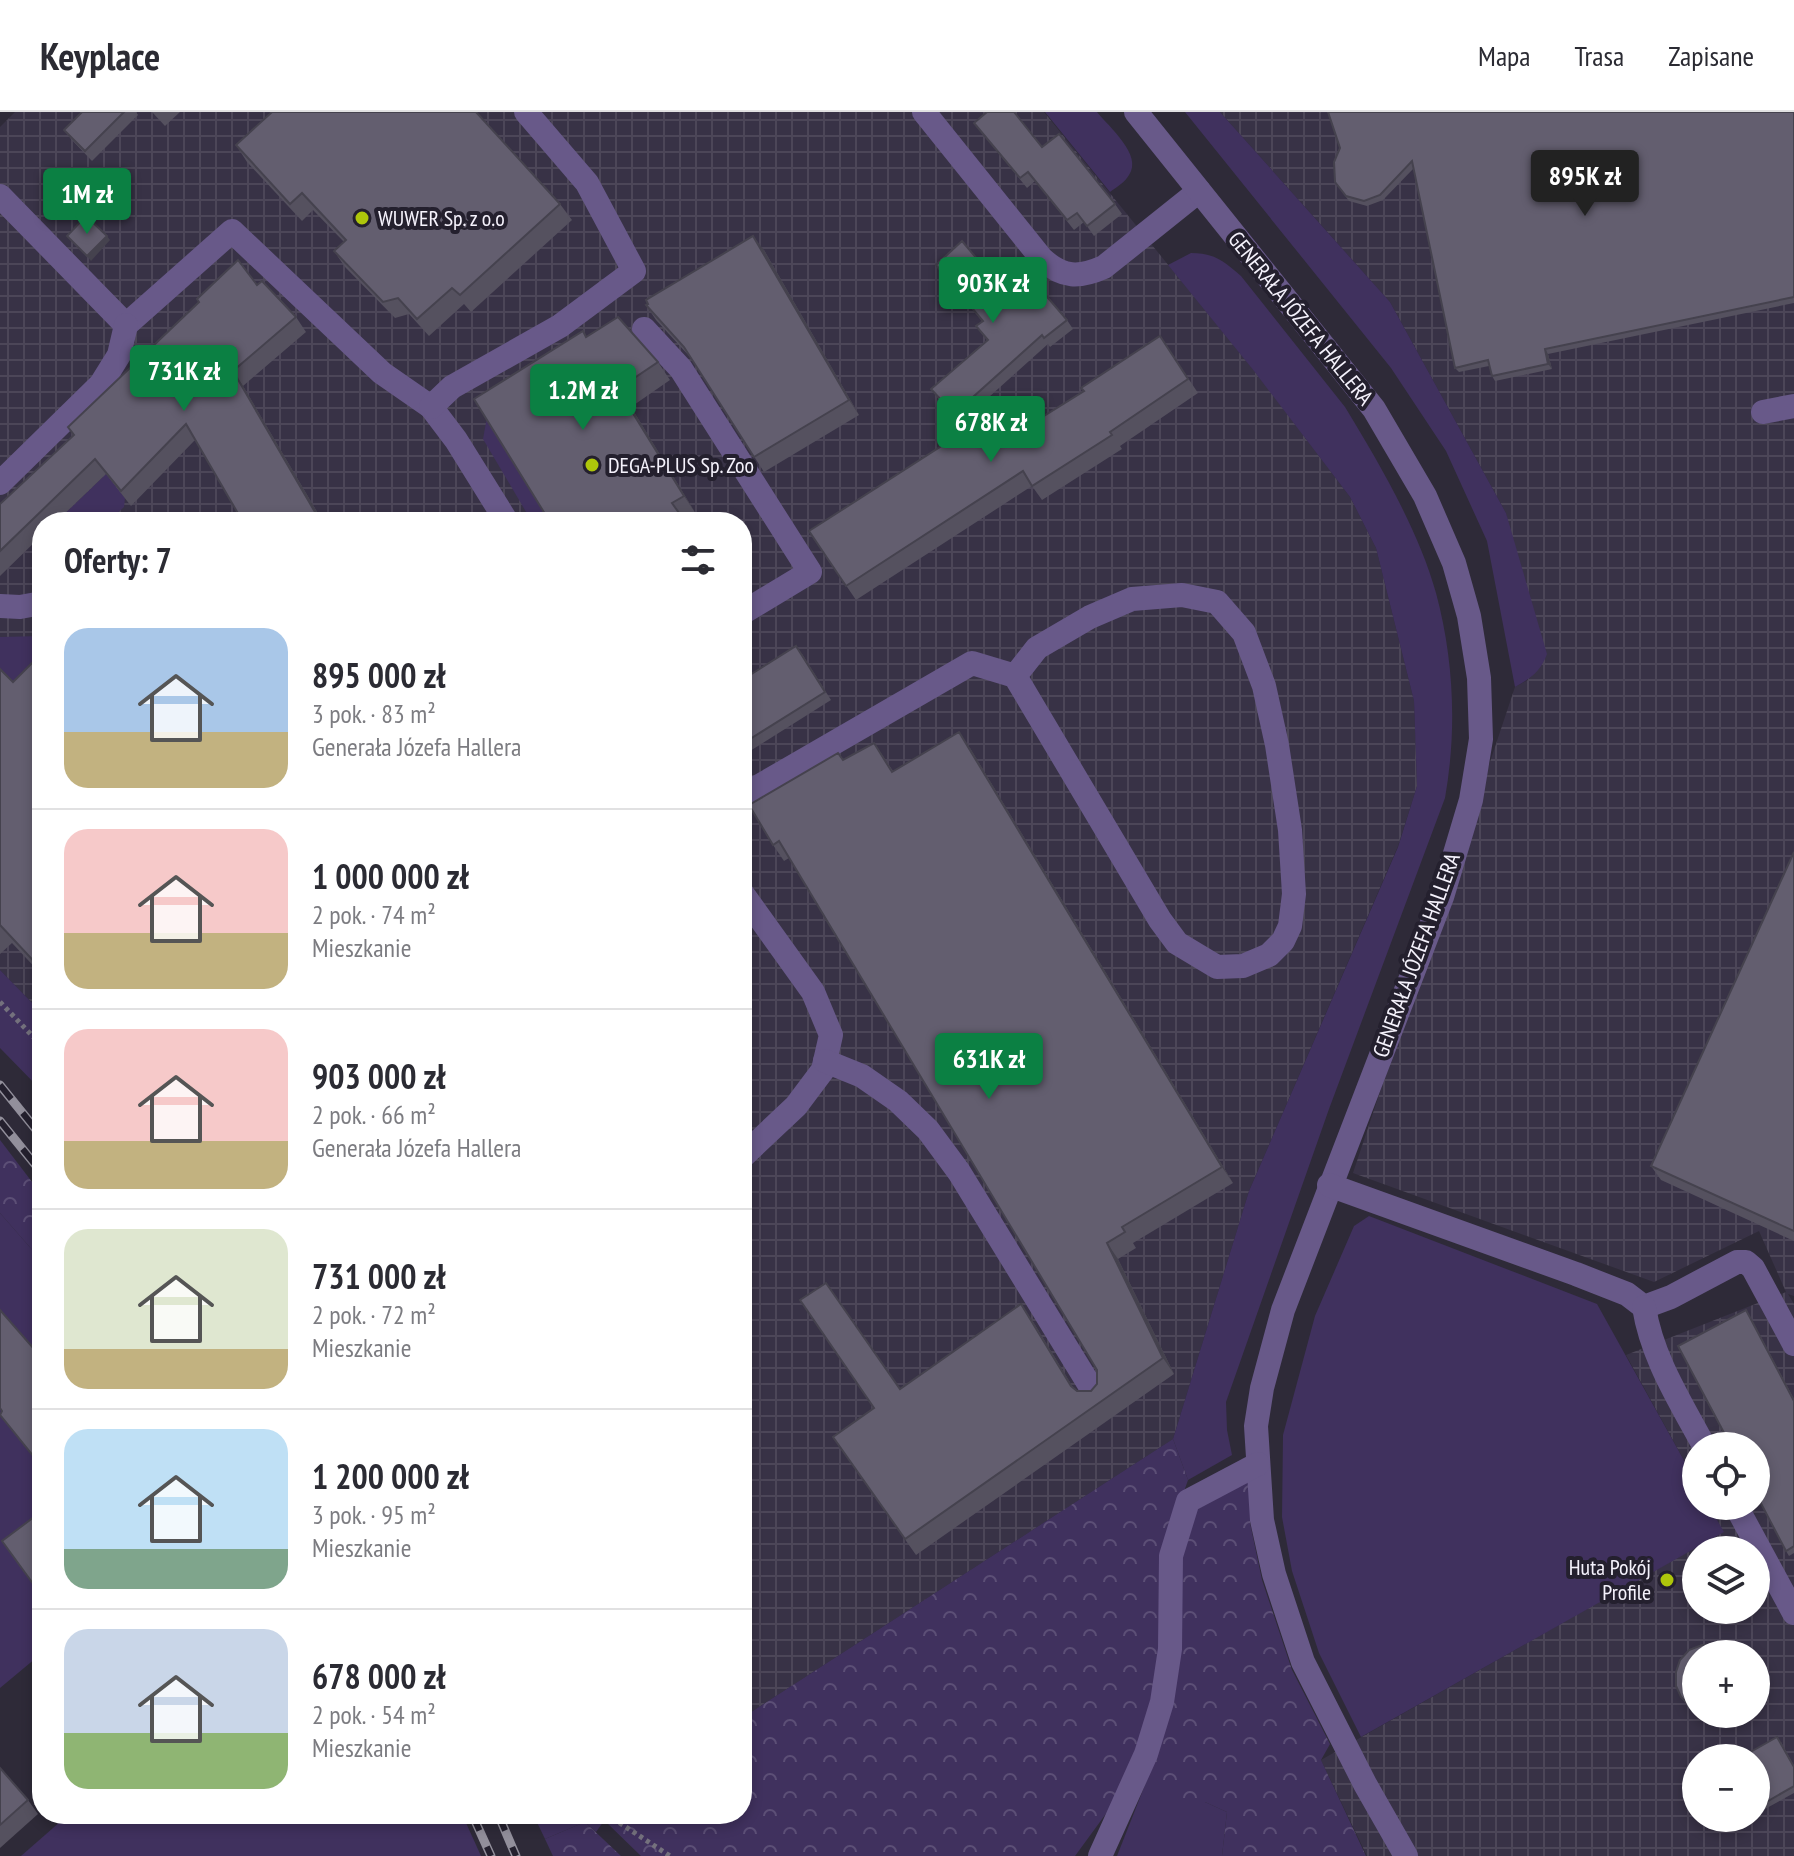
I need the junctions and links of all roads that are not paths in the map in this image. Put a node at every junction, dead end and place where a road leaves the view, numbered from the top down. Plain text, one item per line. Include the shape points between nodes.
1 (526, 112) edge
2 (924, 112) edge
3 (1136, 112) edge
4 (1199, 191) junction
5 (0, 196) edge
6 (126, 325) junction
7 (644, 329) edge
8 (1794, 406) edge
9 (431, 407) junction
10 (1763, 412) dead end
11 (0, 483) edge
12 (501, 512) edge
13 (32, 605) edge
14 (0, 606) edge
15 (752, 607) edge
16 (1015, 676) junction
17 (752, 790) edge
18 (752, 907) edge
19 (825, 1061) junction
20 (752, 1148) edge
21 (1329, 1185) junction
22 (1644, 1307) junction
23 (1794, 1344) edge
24 (1095, 1394) edge
25 (1697, 1432) edge
26 (1258, 1464) junction
27 (1744, 1520) edge
28 (1794, 1613) edge
29 (1100, 1856) edge
30 (1406, 1856) edge

1 - 9 street via 587,183 634,271 560,326 452,387
2 - 4 street via 1042,259 1069,276 1104,267
3 - 4 street, GENERAŁA JÓZEFA HALLERA
4 - 21 street, GENERAŁA JÓZEFA HALLERA via 1374,409 1425,496 1454,563 1479,678 1481,739 1467,814 1442,897
5 - 6 street
6 - 9 street via 232,231 382,373
6 - 11 street via 119,355 101,384
7 - 15 street via 681,369 810,572
8 - 10 street
9 - 12 street
13 - 14 street
16 - 16 street via 1177,943 1217,967 1243,966 1269,955 1290,926 1290,830 1264,686 1244,633 1217,602 1182,595 1132,599 1037,648
16 - 17 street via 972,663
18 - 19 street via 813,992 831,1035
19 - 20 street via 796,1106
19 - 24 street via 862,1076 928,1130
21 - 22 street via 1627,1294
21 - 26 street, GENERAŁA JÓZEFA HALLERA via 1271,1348 1256,1426
22 - 23 street via 1746,1262
22 - 25 street via 1655,1354
26 - 29 street via 1188,1501 1171,1556 1170,1649 1162,1702 1146,1754
26 - 30 street, GENERAŁA JÓZEFA HALLERA via 1262,1520 1274,1574 1303,1662
27 - 28 street

